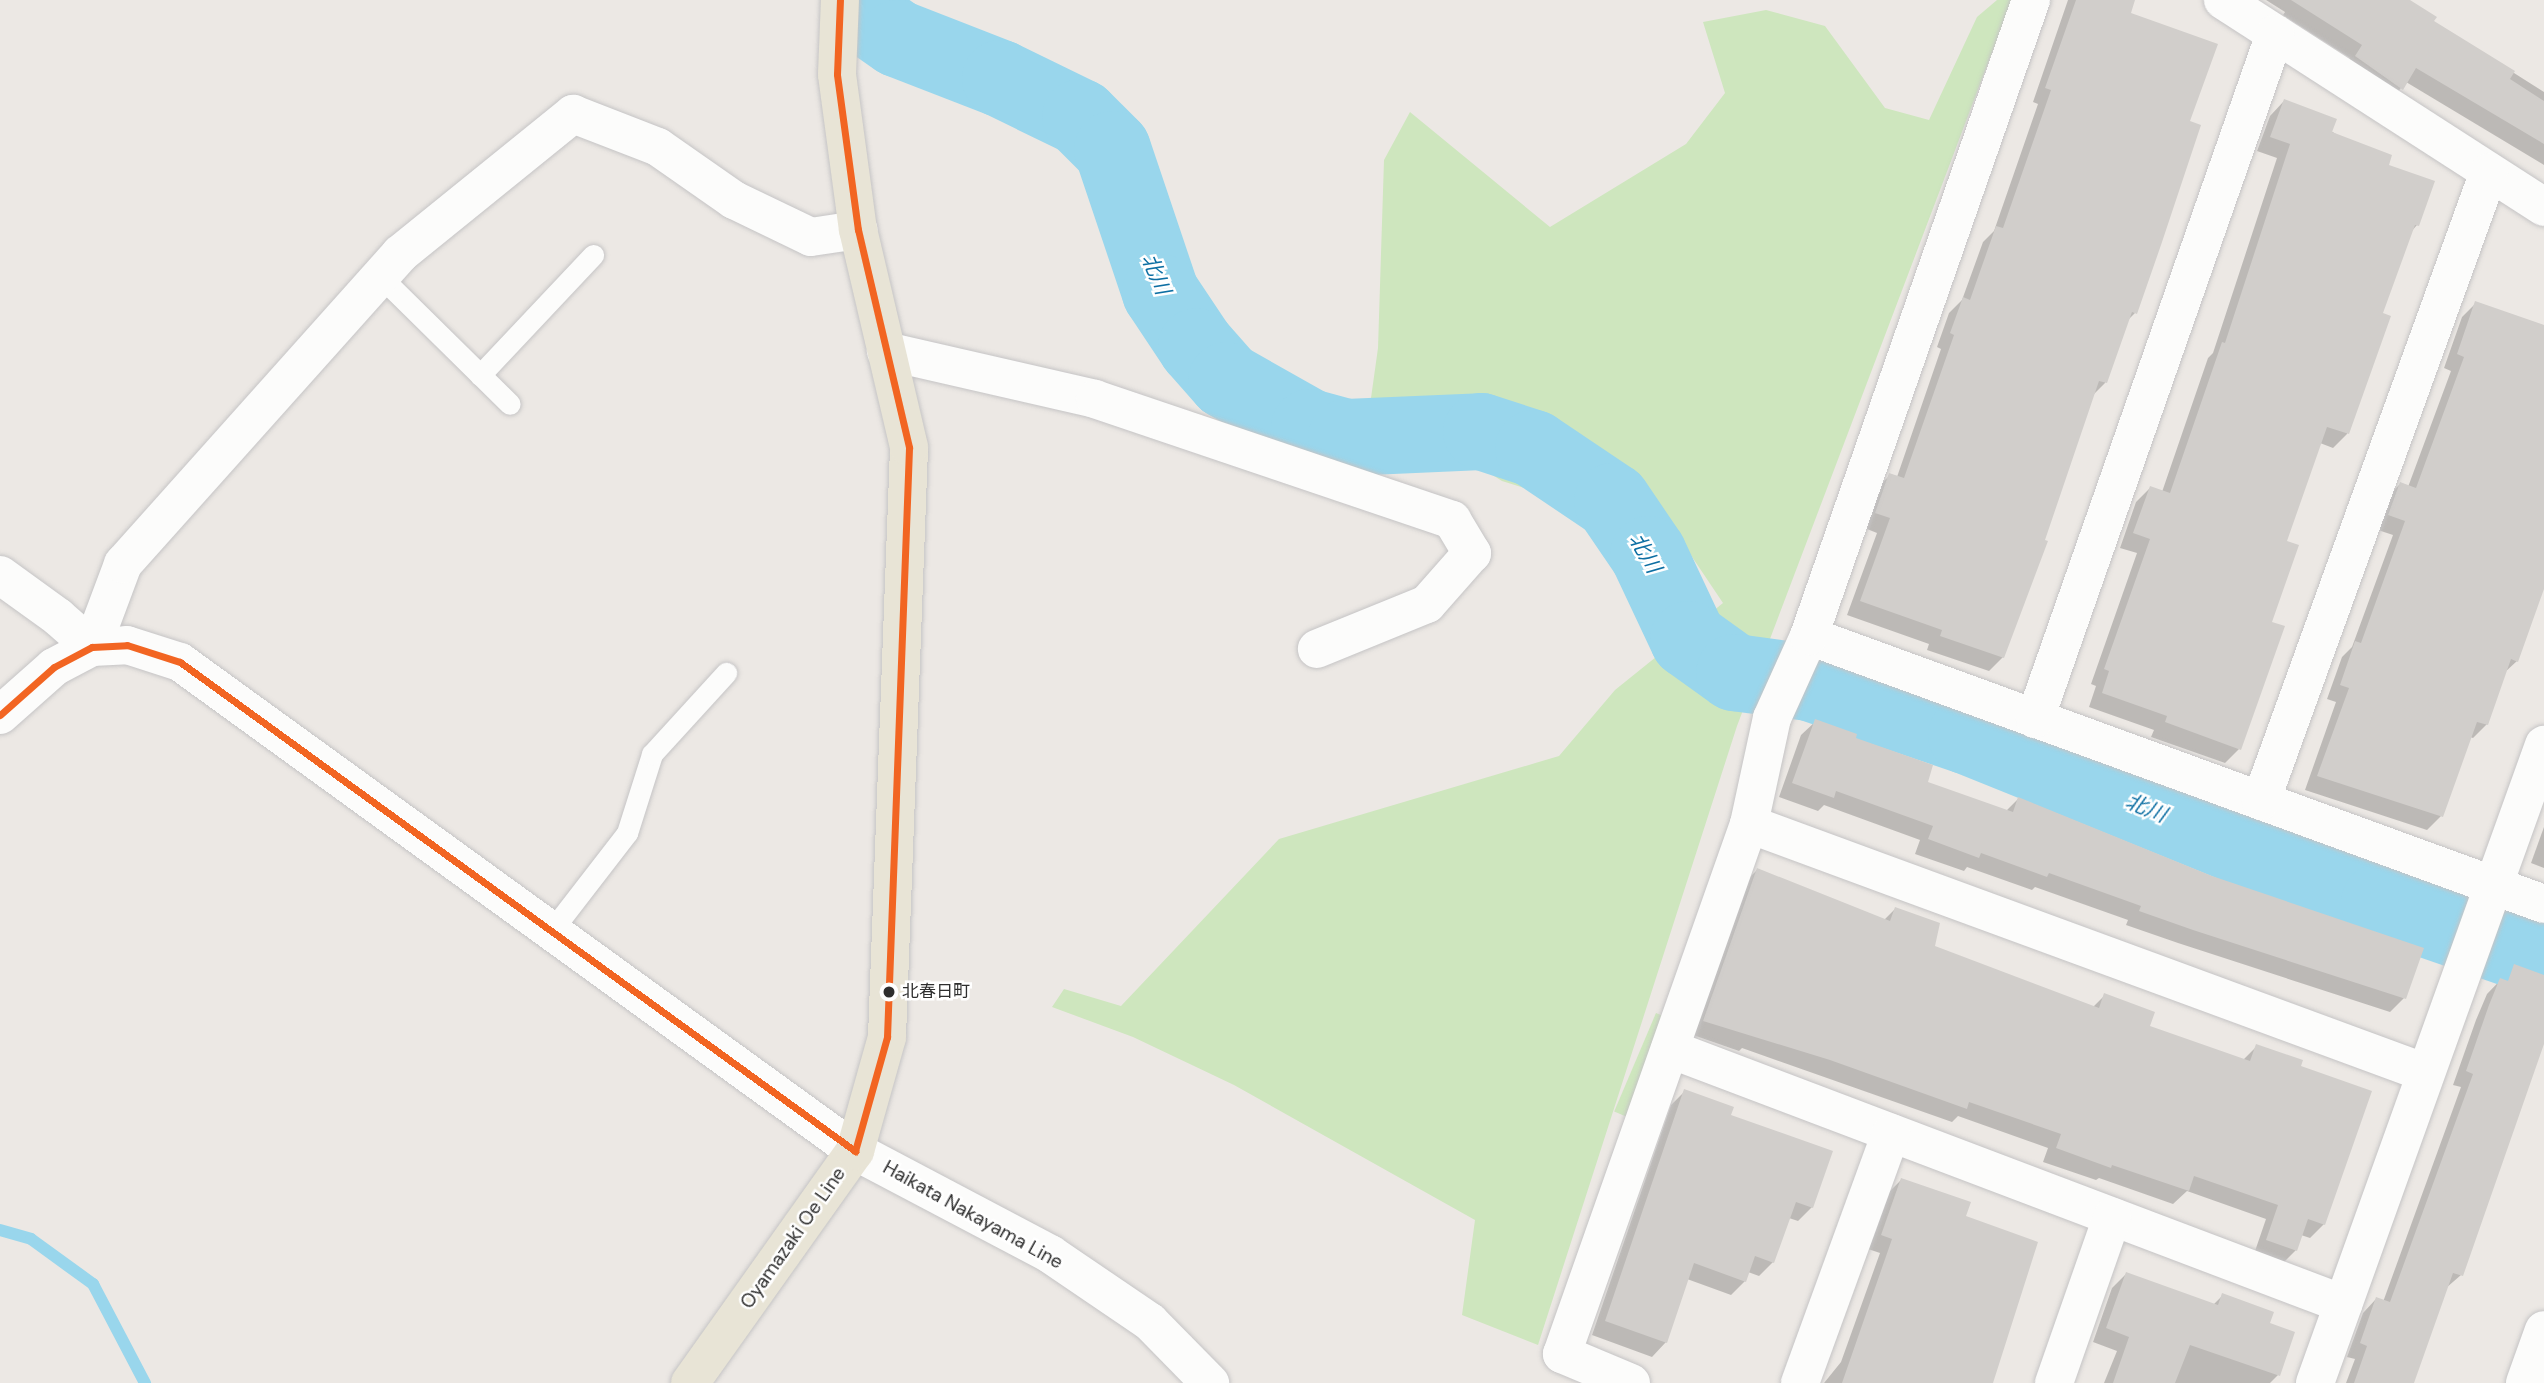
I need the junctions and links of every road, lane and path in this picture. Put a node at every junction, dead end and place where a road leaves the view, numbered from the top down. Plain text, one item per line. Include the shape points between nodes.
1 (840, 0) edge
2 (2031, 0) edge
3 (2223, 0) edge
4 (2275, 34) junction
5 (2488, 172) junction
6 (2544, 207) edge
7 (858, 230) junction
8 (593, 255) dead end
9 (380, 276) junction
10 (887, 351) junction
11 (480, 375) junction
12 (510, 404) dead end
13 (0, 575) edge
14 (1810, 636) junction
15 (92, 648) junction
16 (1317, 649) dead end
17 (726, 673) dead end
18 (0, 716) edge
19 (2035, 719) junction
20 (2544, 745) edge
21 (2261, 801) junction
22 (1749, 824) junction
23 (2493, 886) junction
24 (2544, 904) edge
25 (552, 930) junction
26 (1670, 1049) junction
27 (2427, 1073) junction
28 (1891, 1133) junction
29 (855, 1151) junction
30 (2112, 1217) junction
31 (2343, 1304) junction
32 (2544, 1331) edge
33 (690, 1383) edge
34 (1210, 1383) edge
35 (1631, 1383) edge
36 (1800, 1383) edge
37 (2054, 1383) edge
38 (2315, 1383) edge
39 (2525, 1383) edge

1 - 7 main road, Oyamazaki Oe Line via 837,74
2 - 14 street
3 - 4 street
4 - 5 street
4 - 19 street
5 - 6 street
5 - 21 street
7 - 9 street via 811,237 734,200 658,146 573,114 400,254
7 - 10 main road, Oyamazaki Oe Line
8 - 11 lane
9 - 11 lane
9 - 15 street via 123,564
10 - 16 street via 1095,399 1452,520 1472,552 1427,604
10 - 29 main road, Oyamazaki Oe Line via 909,447 887,1037
11 - 12 lane
13 - 15 street
14 - 19 street
14 - 22 street via 1772,718
15 - 18 street, Haikata Nakayama Line via 54,667
15 - 25 street, Haikata Nakayama Line via 127,645 180,662
17 - 25 lane via 652,754 627,833
19 - 21 street
20 - 23 street
21 - 23 street
22 - 26 street
22 - 27 street
23 - 24 street
23 - 27 street
25 - 29 street, Haikata Nakayama Line
26 - 28 street
26 - 35 street via 1562,1354
27 - 31 street
28 - 30 street
28 - 36 street
29 - 33 main road, Oyamazaki Oe Line
29 - 34 street, Haikata Nakayama Line via 1050,1254 1150,1322
30 - 31 street
30 - 37 street
31 - 38 street
32 - 39 street

